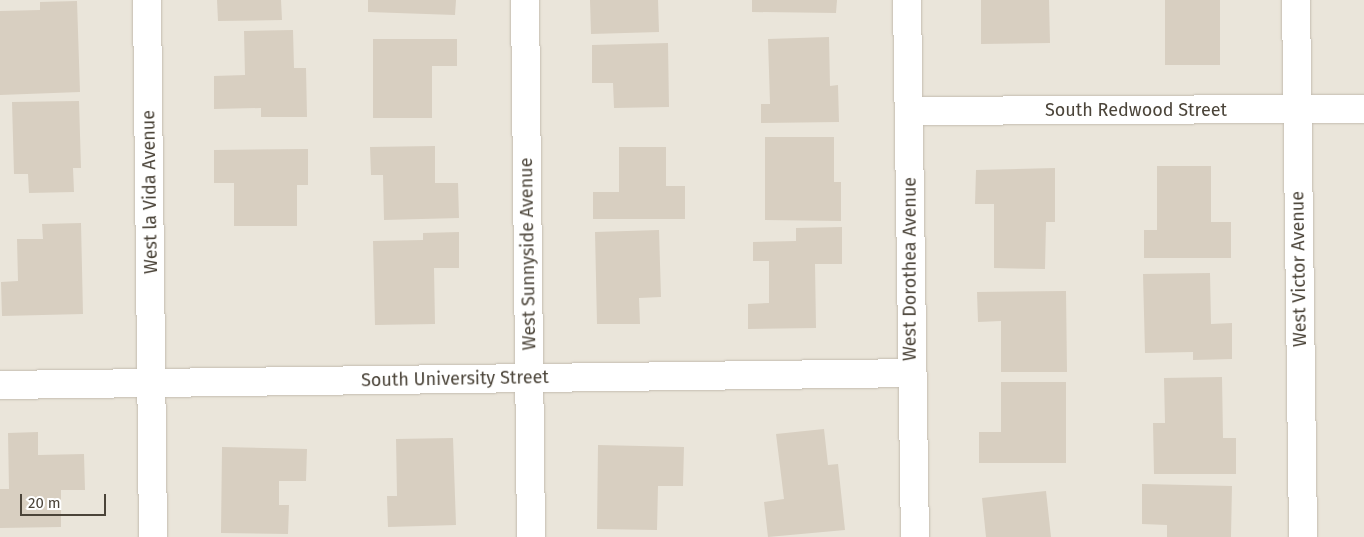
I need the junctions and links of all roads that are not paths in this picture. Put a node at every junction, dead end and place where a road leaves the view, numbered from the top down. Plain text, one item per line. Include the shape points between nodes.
1 (147, 0) edge
2 (525, 0) edge
3 (907, 0) edge
4 (1296, 0) edge
5 (1297, 109) junction
6 (1364, 109) edge
7 (909, 111) junction
8 (911, 373) junction
9 (529, 378) junction
10 (152, 383) junction
11 (0, 385) edge
12 (153, 537) edge
13 (531, 537) edge
14 (915, 537) edge
15 (1303, 537) edge

1 - 10 street, West la Vida Avenue
2 - 9 street, West Sunnyside Avenue
3 - 7 street, West Dorothea Avenue
4 - 5 street, West Victor Avenue
5 - 6 street, South Redwood Street
5 - 7 street, South Redwood Street
5 - 15 street, West Victor Avenue
7 - 8 street, West Dorothea Avenue
8 - 9 street, South University Street
8 - 14 street, West Dorothea Avenue
9 - 10 street, South University Street
9 - 13 street, West Sunnyside Avenue
10 - 11 street, South University Street
10 - 12 street, West la Vida Avenue

